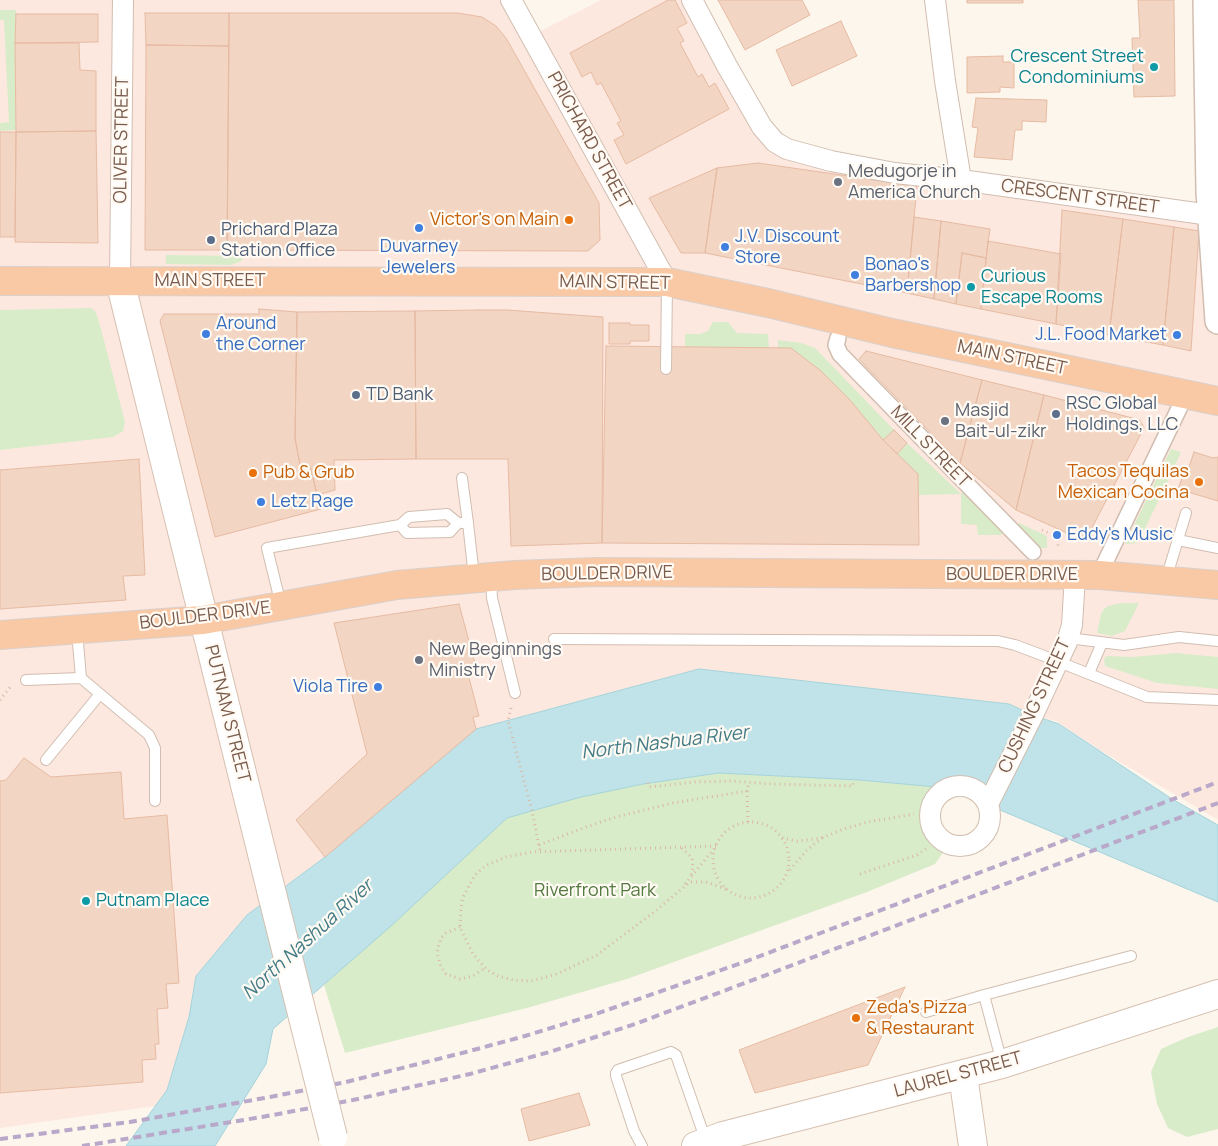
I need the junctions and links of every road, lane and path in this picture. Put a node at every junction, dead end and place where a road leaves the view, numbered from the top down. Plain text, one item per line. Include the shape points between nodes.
1 (123, 0) edge
2 (510, 0) edge
3 (692, 0) edge
4 (935, 0) edge
5 (1206, 0) edge
6 (1212, 76) edge
7 (961, 180) junction
8 (1210, 215) junction
9 (0, 281) edge
10 (120, 281) junction
11 (667, 282) junction
12 (1218, 322) edge
13 (838, 338) dead end
14 (666, 368) dead end
15 (1186, 394) junction
16 (1218, 401) edge
17 (462, 478) dead end
18 (1186, 513) dead end
19 (463, 523) junction
20 (400, 525) junction
21 (1178, 540) junction
22 (1218, 548) edge
23 (1033, 552) dead end
24 (1087, 576) junction
25 (482, 578) junction
26 (1166, 580) junction
27 (1218, 585) edge
28 (282, 606) junction
29 (203, 620) junction
30 (77, 629) junction
31 (0, 635) edge
32 (1068, 638) junction
33 (554, 639) dead end
34 (1218, 641) edge
35 (1102, 643) junction
36 (1059, 661) junction
37 (1089, 673) junction
38 (81, 678) junction
39 (21, 680) joint
40 (514, 693) joint
41 (100, 694) junction
42 (0, 700) edge
43 (1218, 700) edge
44 (46, 760) dead end
45 (853, 780) dead end
46 (749, 782) junction
47 (648, 783) dead end
48 (747, 791) junction
49 (155, 800) dead end
50 (988, 804) junction
51 (914, 814) dead end
52 (748, 823) junction
53 (782, 837) junction
54 (822, 838) junction
55 (539, 845) junction
56 (716, 846) junction
57 (680, 847) junction
58 (926, 849) dead end
59 (540, 851) dead end
60 (788, 872) junction
61 (860, 874) dead end
62 (689, 880) junction
63 (683, 887) junction
64 (726, 889) junction
65 (460, 927) junction
66 (1131, 956) dead end
67 (485, 968) junction
68 (1218, 994) edge
69 (984, 995) junction
70 (926, 1012) dead end
71 (1002, 1064) junction
72 (963, 1075) junction
73 (334, 1142) edge
74 (701, 1144) edge
75 (642, 1146) edge
76 (973, 1146) edge

1 - 10 street, OLIVER STREET
2 - 11 street, PRICHARD STREET
3 - 7 street, CRESCENT STREET via 762,127 775,142 787,149 831,161
4 - 7 street
5 - 6 street
6 - 8 street
7 - 8 street, CRESCENT STREET
8 - 12 street
9 - 10 highway, MAIN STREET
10 - 11 highway, MAIN STREET
10 - 29 main road, PUTNAM STREET
11 - 14 lane
11 - 15 highway, MAIN STREET
13 - 23 street, MILL STREET via 836,345 840,354
15 - 16 highway, MAIN STREET
15 - 24 street, CUSHING STREET
17 - 19 lane
18 - 21 lane
19 - 20 lane via 447,514 409,517
19 - 20 lane via 450,532 408,533
19 - 25 lane
20 - 28 lane via 267,548
21 - 22 lane
21 - 26 lane
24 - 25 highway, BOULDER DRIVE via 596,572
24 - 26 highway, BOULDER DRIVE
24 - 32 street, CUSHING STREET
25 - 28 highway, BOULDER DRIVE via 397,585
25 - 40 lane via 492,598
26 - 27 highway, BOULDER DRIVE
28 - 29 highway, BOULDER DRIVE
29 - 30 highway, BOULDER DRIVE
29 - 73 main road, PUTNAM STREET, bridge
30 - 31 highway, BOULDER DRIVE
30 - 38 lane
32 - 35 lane
32 - 36 street, CUSHING STREET
33 - 36 lane via 998,641
34 - 35 lane via 1178,637 1124,645
35 - 37 lane
36 - 37 lane
36 - 50 street, CUSHING STREET
37 - 43 lane via 1147,697
38 - 39 lane
38 - 41 lane
39 - 42 path
40 - 55 path via 508,721
41 - 44 lane
41 - 49 lane via 153,742
45 - 46 path via 852,786
46 - 47 path via 695,782 649,787
46 - 48 path
48 - 52 path
48 - 55 path via 673,803 616,817
50 - 50 street, CUSHING STREET via 982,794 971,788 948,788 932,805 933,828 949,844 961,846 972,843 988,826
51 - 54 path via 868,822
52 - 53 path via 770,827
52 - 56 path via 733,827
53 - 54 path via 797,841
53 - 60 path via 790,860
54 - 60 path
55 - 59 path
56 - 57 path
56 - 62 path
56 - 64 path via 714,868
57 - 62 path via 690,854 693,862
57 - 65 path via 532,852 496,860 485,866 468,886 460,908
58 - 61 path
60 - 64 path via 772,893 759,898 747,898
62 - 63 path
63 - 64 path via 697,881
63 - 67 path via 653,914 597,955 557,974 514,980
65 - 67 path via 473,954
65 - 67 path via 441,938 437,952 441,967 446,974 460,979
66 - 69 lane
68 - 71 main road, LAUREL STREET
69 - 70 lane
69 - 71 lane
71 - 72 main road, LAUREL STREET
72 - 74 main road, LAUREL STREET
72 - 76 main road
74 - 75 lane via 676,1055 671,1052 616,1072 634,1131

